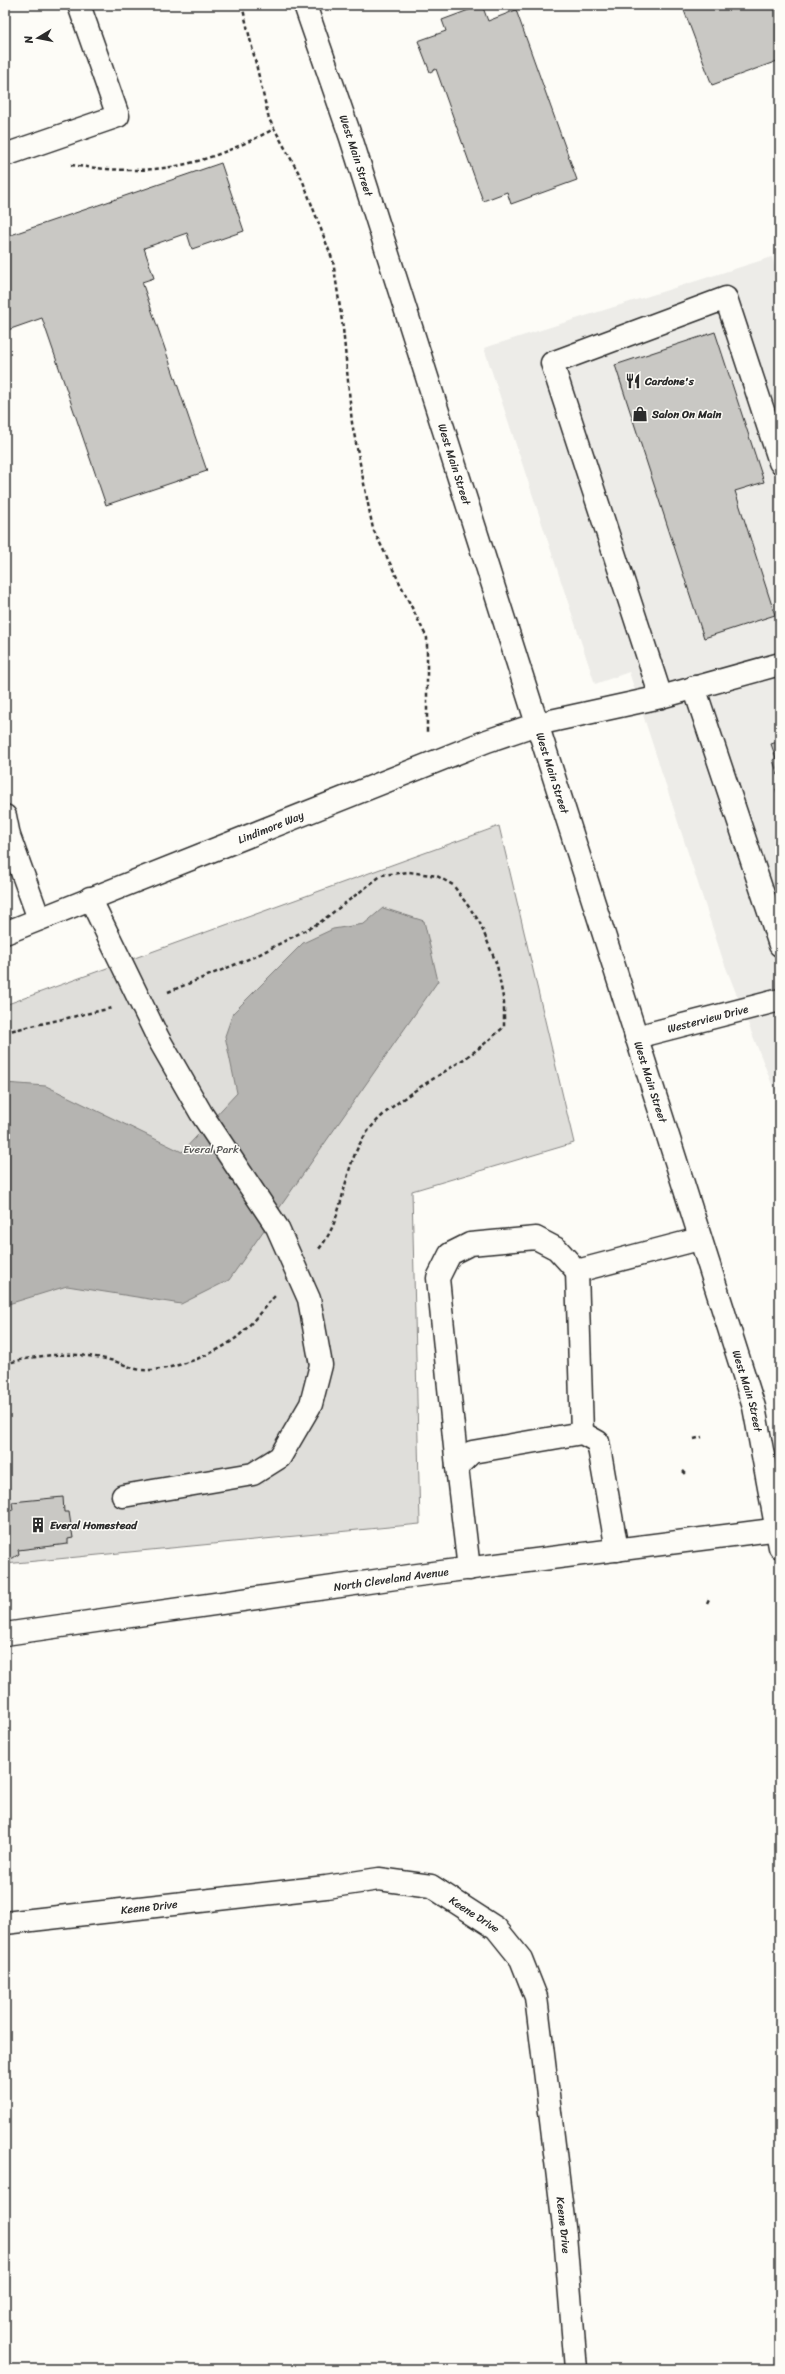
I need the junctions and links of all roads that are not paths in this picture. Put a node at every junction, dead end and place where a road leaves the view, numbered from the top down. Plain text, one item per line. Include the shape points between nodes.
1 (79, 5) edge
2 (305, 5) edge
3 (5, 155) edge
4 (780, 462) edge
5 (780, 664) edge
6 (694, 687) junction
7 (661, 697) junction
8 (537, 724) junction
9 (5, 816) edge
10 (90, 898) junction
11 (39, 919) junction
12 (5, 933) edge
13 (780, 945) edge
14 (780, 1000) edge
15 (636, 1037) junction
16 (699, 1239) junction
17 (577, 1271) junction
18 (582, 1433) junction
19 (456, 1467) junction
20 (123, 1496) dead end
21 (779, 1535) edge
22 (617, 1550) junction
23 (469, 1568) junction
24 (5, 1634) edge
25 (5, 1924) edge
26 (576, 2369) edge

1 - 3 main road via 118,116
2 - 8 main road, West Main Street
4 - 7 main road via 726,298 552,363
5 - 6 main road, Lindimore Way
6 - 7 main road, Lindimore Way
6 - 13 main road
7 - 8 main road, Lindimore Way
8 - 10 main road, Lindimore Way
8 - 15 main road, West Main Street
9 - 11 main road via 9,836
10 - 11 main road, Lindimore Way
10 - 20 main road via 158,1038 201,1113 277,1227 309,1299 321,1365 311,1404 280,1457 254,1474
11 - 12 main road, Lindimore Way
14 - 15 main road, Westerview Drive
15 - 16 main road, West Main Street
16 - 17 main road
16 - 21 main road, West Main Street via 754,1407
17 - 18 main road
17 - 19 main road via 557,1250 536,1238 470,1244 450,1254 438,1278
18 - 19 main road via 472,1452
18 - 22 main road via 598,1442
19 - 23 main road
21 - 22 main road, North Cleveland Avenue
22 - 23 main road, North Cleveland Avenue
23 - 24 main road, North Cleveland Avenue
25 - 26 main road, Keene Drive via 379,1879 432,1886 496,1928 521,1960 536,1997 565,2235

